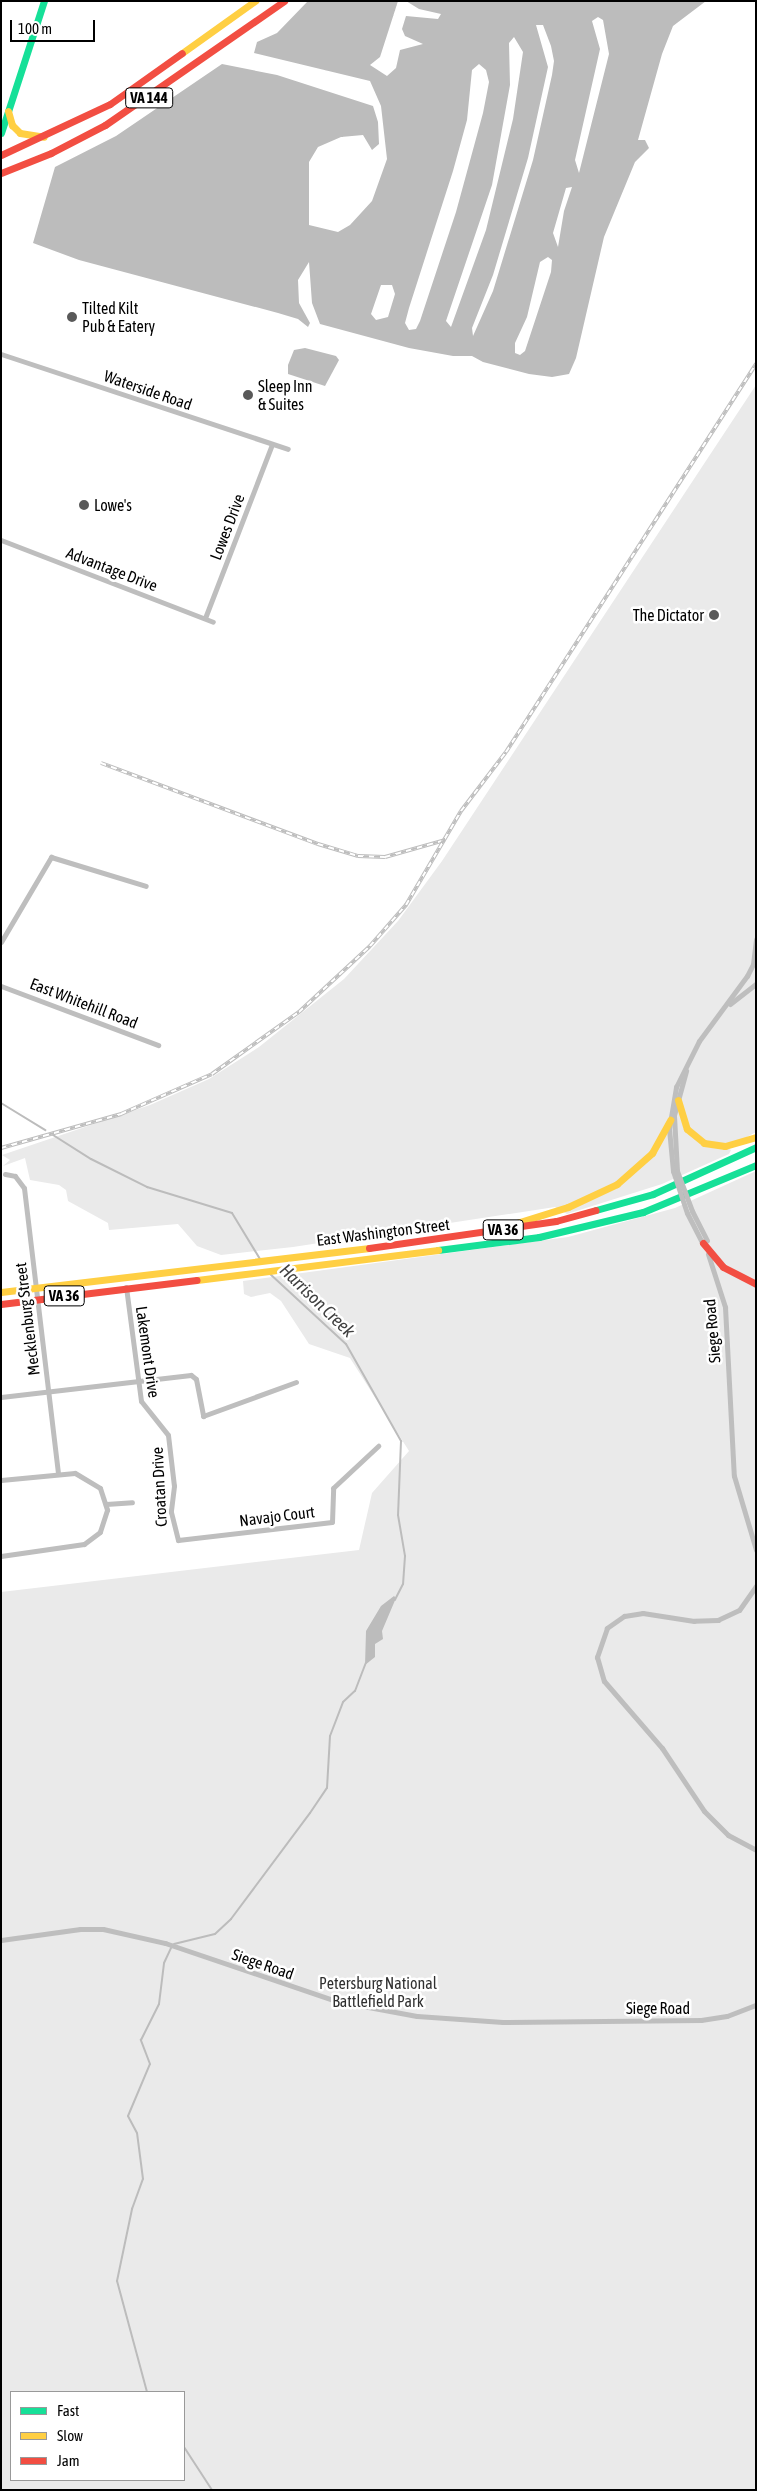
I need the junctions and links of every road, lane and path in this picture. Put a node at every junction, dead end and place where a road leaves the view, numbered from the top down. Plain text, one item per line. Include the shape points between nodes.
1 (44, 1) edge
2 (255, 1) edge
3 (284, 1) edge
4 (8, 111) junction
5 (1, 133) edge
6 (46, 137) junction
7 (1, 155) edge
8 (1, 173) edge
9 (1, 354) edge
10 (272, 444) junction
11 (288, 449) dead end
12 (1, 540) edge
13 (205, 618) junction
14 (213, 622) dead end
15 (146, 886) dead end
16 (756, 939) edge
17 (1, 942) edge
18 (755, 962) edge
19 (756, 984) edge
20 (1, 986) edge
21 (725, 1008) junction
22 (158, 1045) dead end
23 (689, 1060) junction
24 (678, 1100) junction
25 (670, 1120) junction
26 (756, 1137) edge
27 (756, 1147) edge
28 (756, 1165) edge
29 (675, 1171) junction
30 (744, 1171) junction
31 (756, 1171) edge
32 (5, 1174) dead end
33 (484, 1233) junction
34 (705, 1241) junction
35 (125, 1277) junction
36 (756, 1279) edge
37 (756, 1284) edge
38 (36, 1288) junction
39 (127, 1288) junction
40 (1, 1292) edge
41 (38, 1300) junction
42 (1, 1304) edge
43 (137, 1381) junction
44 (296, 1382) dead end
45 (48, 1392) junction
46 (1, 1397) edge
47 (161, 1423) joint
48 (378, 1446) dead end
49 (58, 1473) junction
50 (1, 1480) edge
51 (132, 1502) dead end
52 (106, 1504) junction
53 (188, 1540) joint
54 (756, 1550) edge
55 (1, 1556) edge
56 (756, 1586) edge
57 (756, 1850) edge
58 (1, 1940) edge
59 (756, 2005) edge

1 - 4 main road
2 - 6 main road, VA 144 via 126,93
3 - 8 main road, VA 144 via 113,121 51,153
4 - 5 main road
4 - 6 main road via 12,125 20,133
6 - 7 main road, VA 144
9 - 10 street, Waterside Road
10 - 11 street, Waterside Road
10 - 13 street, Lowes Drive
12 - 13 street, Advantage Drive
13 - 14 street, Advantage Drive
15 - 17 street via 51,858
16 - 18 street, Siege Road
18 - 21 street, Siege Road
19 - 21 street, Siege Road
20 - 22 street, East Whitehill Road
21 - 23 street, Siege Road via 699,1040
23 - 24 street, Siege Road
23 - 25 street, Siege Road via 676,1087
24 - 26 main road via 685,1125 704,1143 725,1146
24 - 29 street, Siege Road
25 - 29 street, Siege Road
25 - 33 main road via 652,1154 617,1184 568,1207
27 - 33 main road, East Washington Street / VA 36 via 690,1179 623,1204 556,1221
28 - 30 main road, East Washington Street / VA 36
29 - 34 street, Siege Road, bridge via 689,1212
30 - 31 main road
30 - 39 main road, East Washington Street / VA 36 via 665,1205 580,1229 496,1243
32 - 38 street, Mecklenburg Street via 15,1176 24,1188
33 - 35 main road, East Washington Street / VA 36
34 - 36 main road via 725,1263
34 - 37 main road via 723,1267
34 - 54 street, Siege Road via 725,1307 732,1461
35 - 38 main road, East Washington Street / VA 36
35 - 39 street, Lakemont Drive
38 - 40 main road, East Washington Street / VA 36
38 - 41 street, Mecklenburg Street
39 - 41 main road, East Washington Street / VA 36
39 - 43 street, Lakemont Drive
41 - 42 main road, East Washington Street / VA 36
41 - 45 street, Mecklenburg Street
43 - 44 street via 194,1376 203,1416
43 - 45 street
43 - 47 street, Lakemont Drive via 144,1408
45 - 46 street
45 - 49 street, Mecklenburg Street
47 - 53 street, Croatan Drive via 168,1435 175,1536 180,1541
48 - 53 street, Navajo Court via 333,1488 332,1522
49 - 50 street
49 - 52 street via 75,1473 88,1478 100,1488
51 - 52 street
52 - 55 street via 104,1525 84,1544
56 - 57 street via 739,1610 718,1620 694,1621 643,1613 624,1616 607,1628 597,1657 604,1681 662,1748 704,1811 728,1834
58 - 59 street, Siege Road via 80,1928 103,1929 165,1943 336,2001 417,2016 502,2022 701,2020 727,2016

